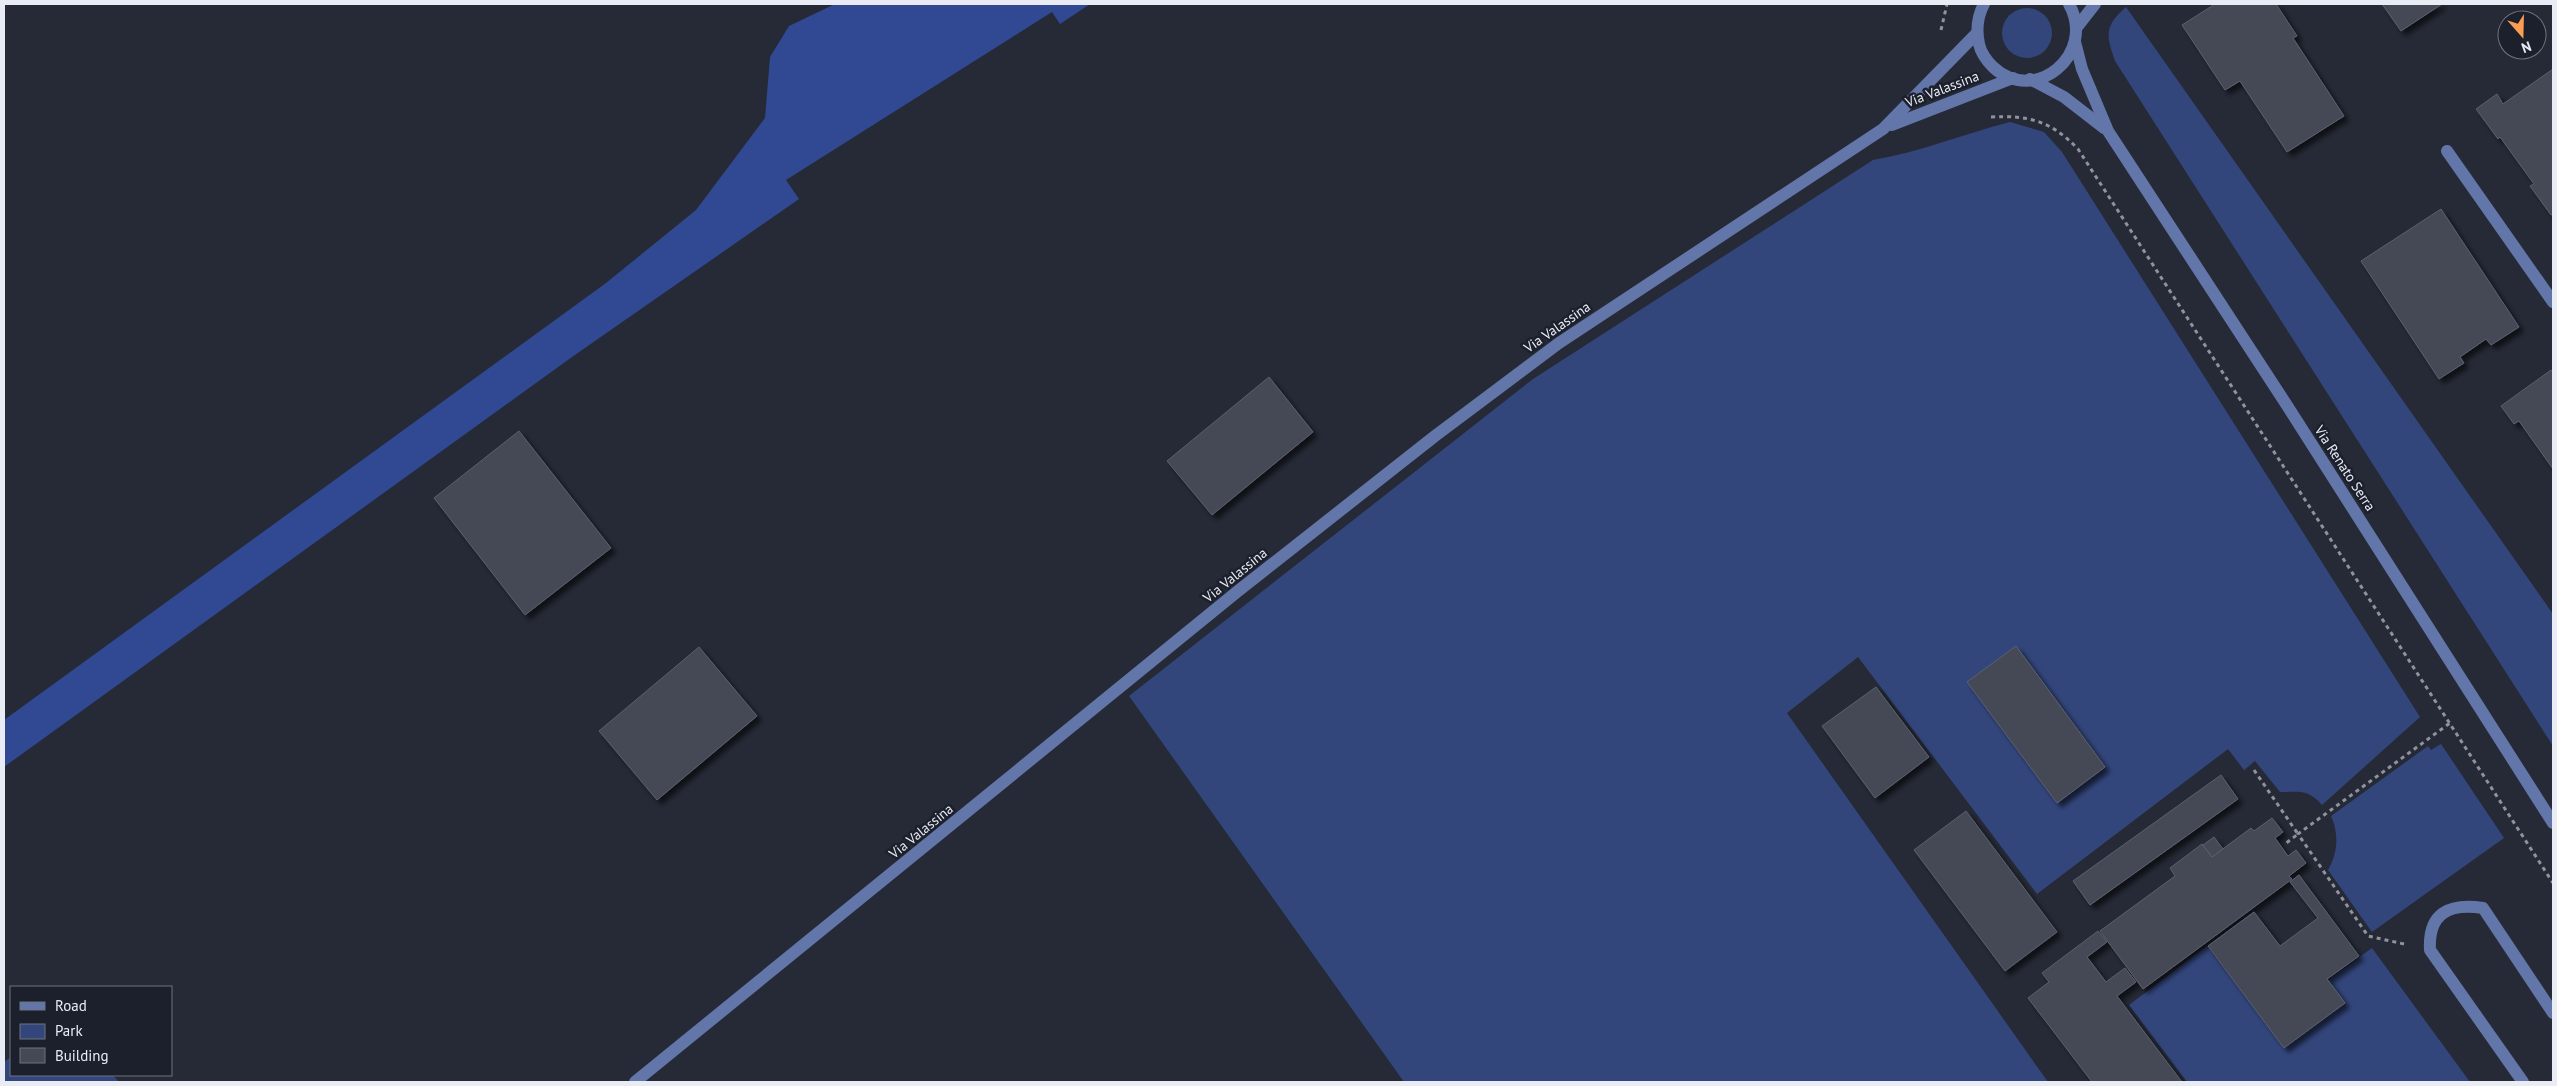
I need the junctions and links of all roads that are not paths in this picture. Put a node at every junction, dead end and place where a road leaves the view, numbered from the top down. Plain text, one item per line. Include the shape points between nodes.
1 (2069, 4) edge
2 (2095, 4) edge
3 (1982, 6) edge
4 (2077, 27) junction
5 (1976, 33) junction
6 (2075, 42) junction
7 (2013, 78) junction
8 (2030, 79) junction
9 (1883, 129) junction
10 (2108, 131) junction
11 (2446, 150) dead end
12 (2553, 302) edge
13 (2553, 823) edge
14 (2553, 1013) edge
15 (635, 1082) edge
16 (2523, 1082) edge

1 - 4 street
2 - 4 street
3 - 5 street
4 - 6 street
5 - 7 street via 1987,61
5 - 9 street, Via Valassina
6 - 8 street via 2068,58 2056,70
6 - 10 street, Via Renato Serra
7 - 8 street
7 - 9 street, Via Valassina
8 - 10 street, Via Renato Serra via 2064,98
9 - 15 street, Via Valassina via 1559,343 1435,436 1231,597
10 - 13 street, Via Renato Serra
11 - 12 street
14 - 16 street via 2483,908 2464,905 2442,913 2429,933 2430,950

